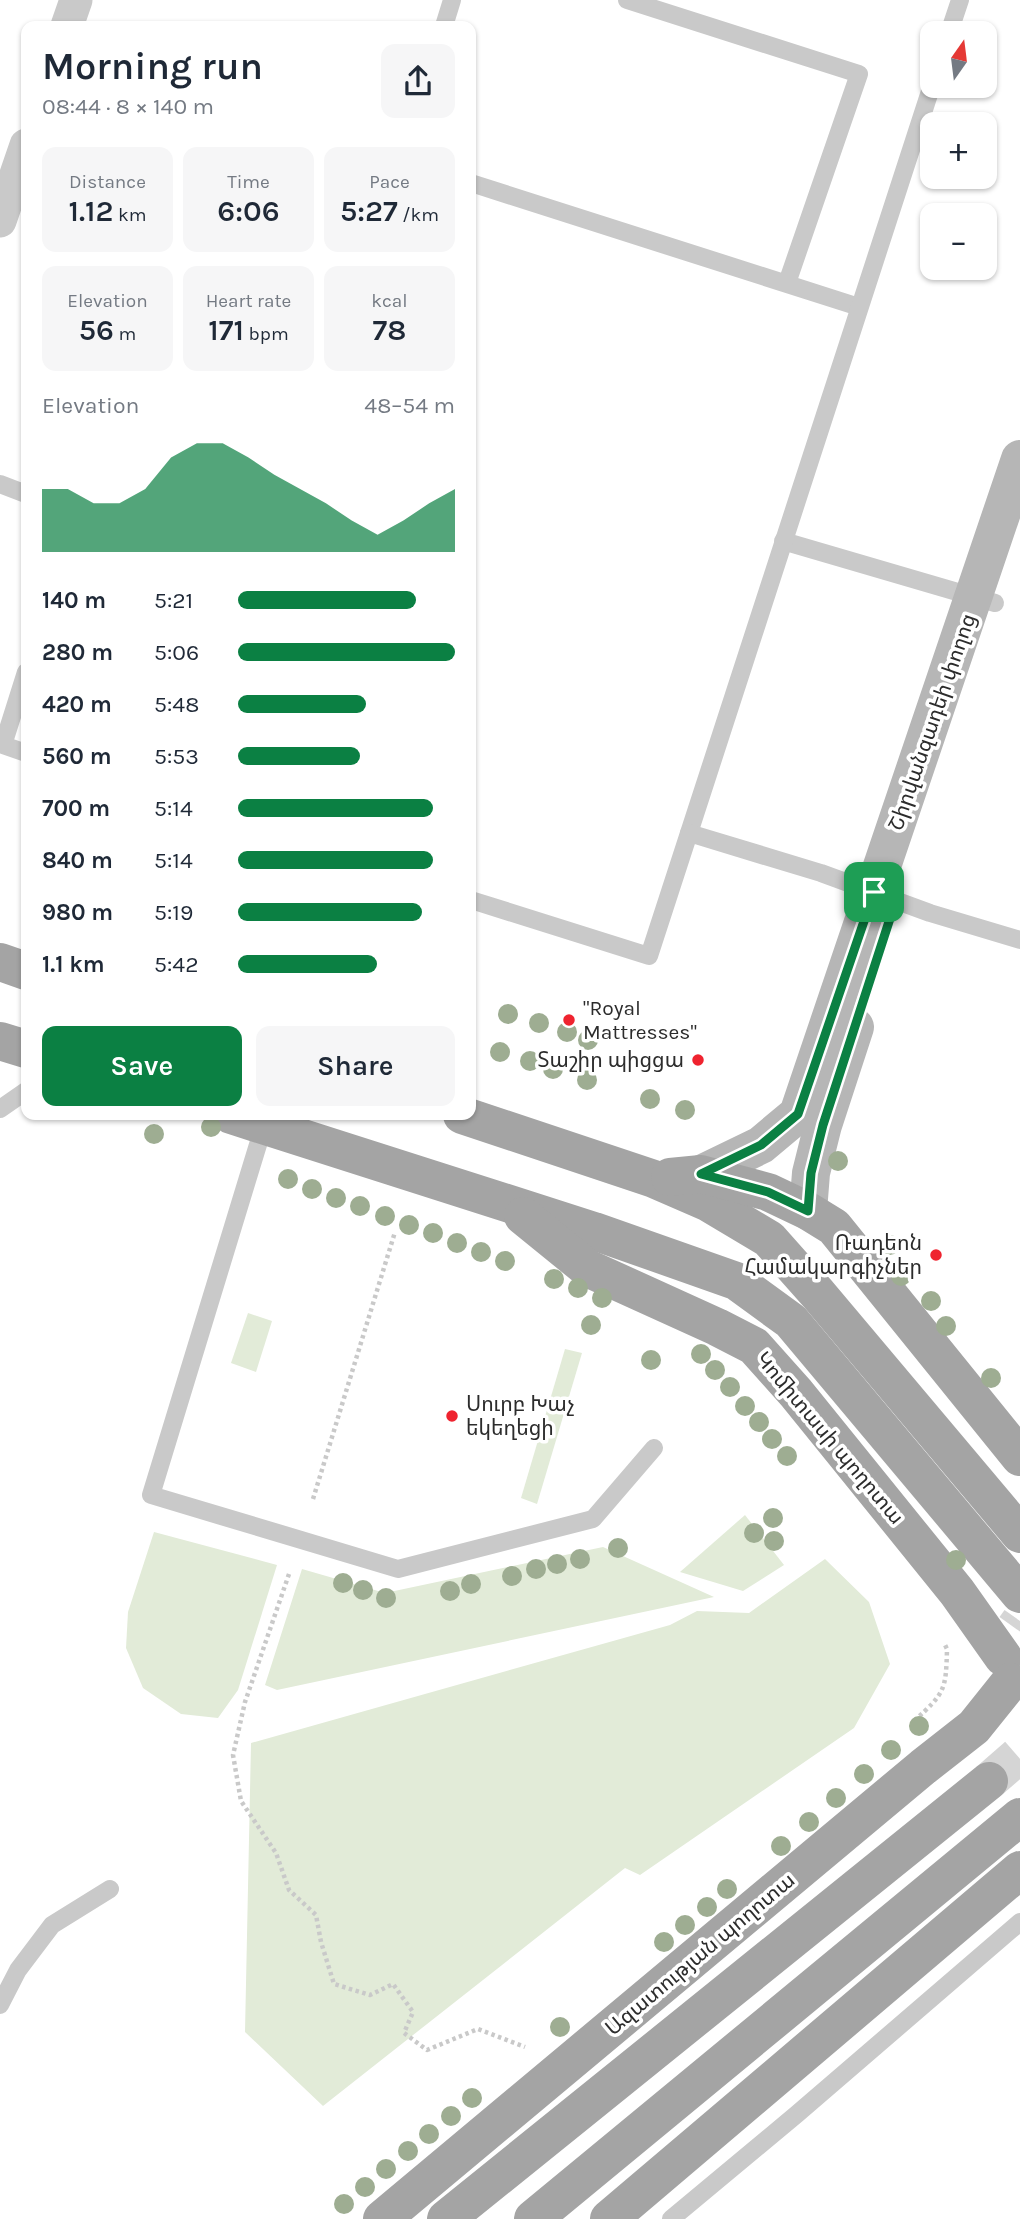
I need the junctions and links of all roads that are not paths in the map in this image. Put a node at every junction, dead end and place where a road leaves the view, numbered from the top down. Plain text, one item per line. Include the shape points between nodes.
1 (76, 0) edge
2 (453, 0) edge
3 (627, 0) edge
4 (960, 0) edge
5 (69, 21) edge
6 (446, 21) edge
7 (953, 21) edge
8 (928, 98) edge
9 (21, 160) edge
10 (476, 185) edge
11 (0, 221) edge
12 (787, 283) junction
13 (859, 307) junction
14 (1020, 459) edge
15 (0, 484) edge
16 (21, 492) edge
17 (1020, 526) edge
18 (783, 541) junction
19 (984, 600) junction
20 (21, 688) edge
21 (21, 751) edge
22 (689, 833) junction
23 (885, 896) junction
24 (476, 902) edge
25 (1020, 940) edge
26 (0, 962) edge
27 (21, 969) edge
28 (0, 1041) edge
29 (21, 1047) edge
30 (21, 1094) edge
31 (0, 1109) edge
32 (247, 1120) edge
33 (476, 1120) edge
34 (701, 1174) junction
35 (654, 1179) junction
36 (508, 1204) junction
37 (808, 1211) junction
38 (654, 1448) dead end
39 (1020, 1457) edge
40 (1020, 1534) edge
41 (1014, 1651) edge
42 (989, 1781) tunnel mouth
43 (1020, 1817) edge
44 (1020, 1870) edge
45 (110, 1889) dead end
46 (1020, 1922) edge
47 (0, 2005) edge
48 (382, 2219) edge
49 (446, 2219) edge
50 (533, 2219) edge
51 (609, 2219) edge
52 (671, 2219) edge

1 - 5 street
2 - 6 lane
3 - 12 lane via 859,74
4 - 7 lane
8 - 13 lane
9 - 11 street
10 - 12 lane
12 - 13 lane
13 - 18 lane
14 - 19 street, Շիրվանզադեի փողոց
15 - 16 lane
17 - 19 street, Շիրվանզադեի փողոց
18 - 19 lane
18 - 22 lane
19 - 23 street, Շիրվանզադեի փողոց
20 - 21 lane via 3,745
22 - 23 lane
22 - 24 lane via 649,957
23 - 25 lane
23 - 34 street, Շիրվանզադեի փողոց via 798,1114 761,1145
23 - 37 street, Շիրվանզադեի փողոց via 811,1173
26 - 27 main road
28 - 29 main road
30 - 31 lane
32 - 36 main road, Կոմիտասի պողոտա
32 - 38 lane via 151,1495 398,1569 593,1519
33 - 35 main road
34 - 35 main road
34 - 37 main road via 768,1192
35 - 40 main road via 707,1202 769,1239
36 - 41 main road, Կոմիտասի պողոտա via 587,1268 754,1346 932,1561
36 - 41 main road, Կոմիտասի պողոտա via 736,1281 791,1321 993,1562
37 - 39 main road via 834,1227
41 - 48 main road, Ազատության պողոտա via 974,1727
42 - 49 main road
43 - 50 main road
44 - 51 main road
45 - 47 lane via 52,1925 18,1970
46 - 52 lane

